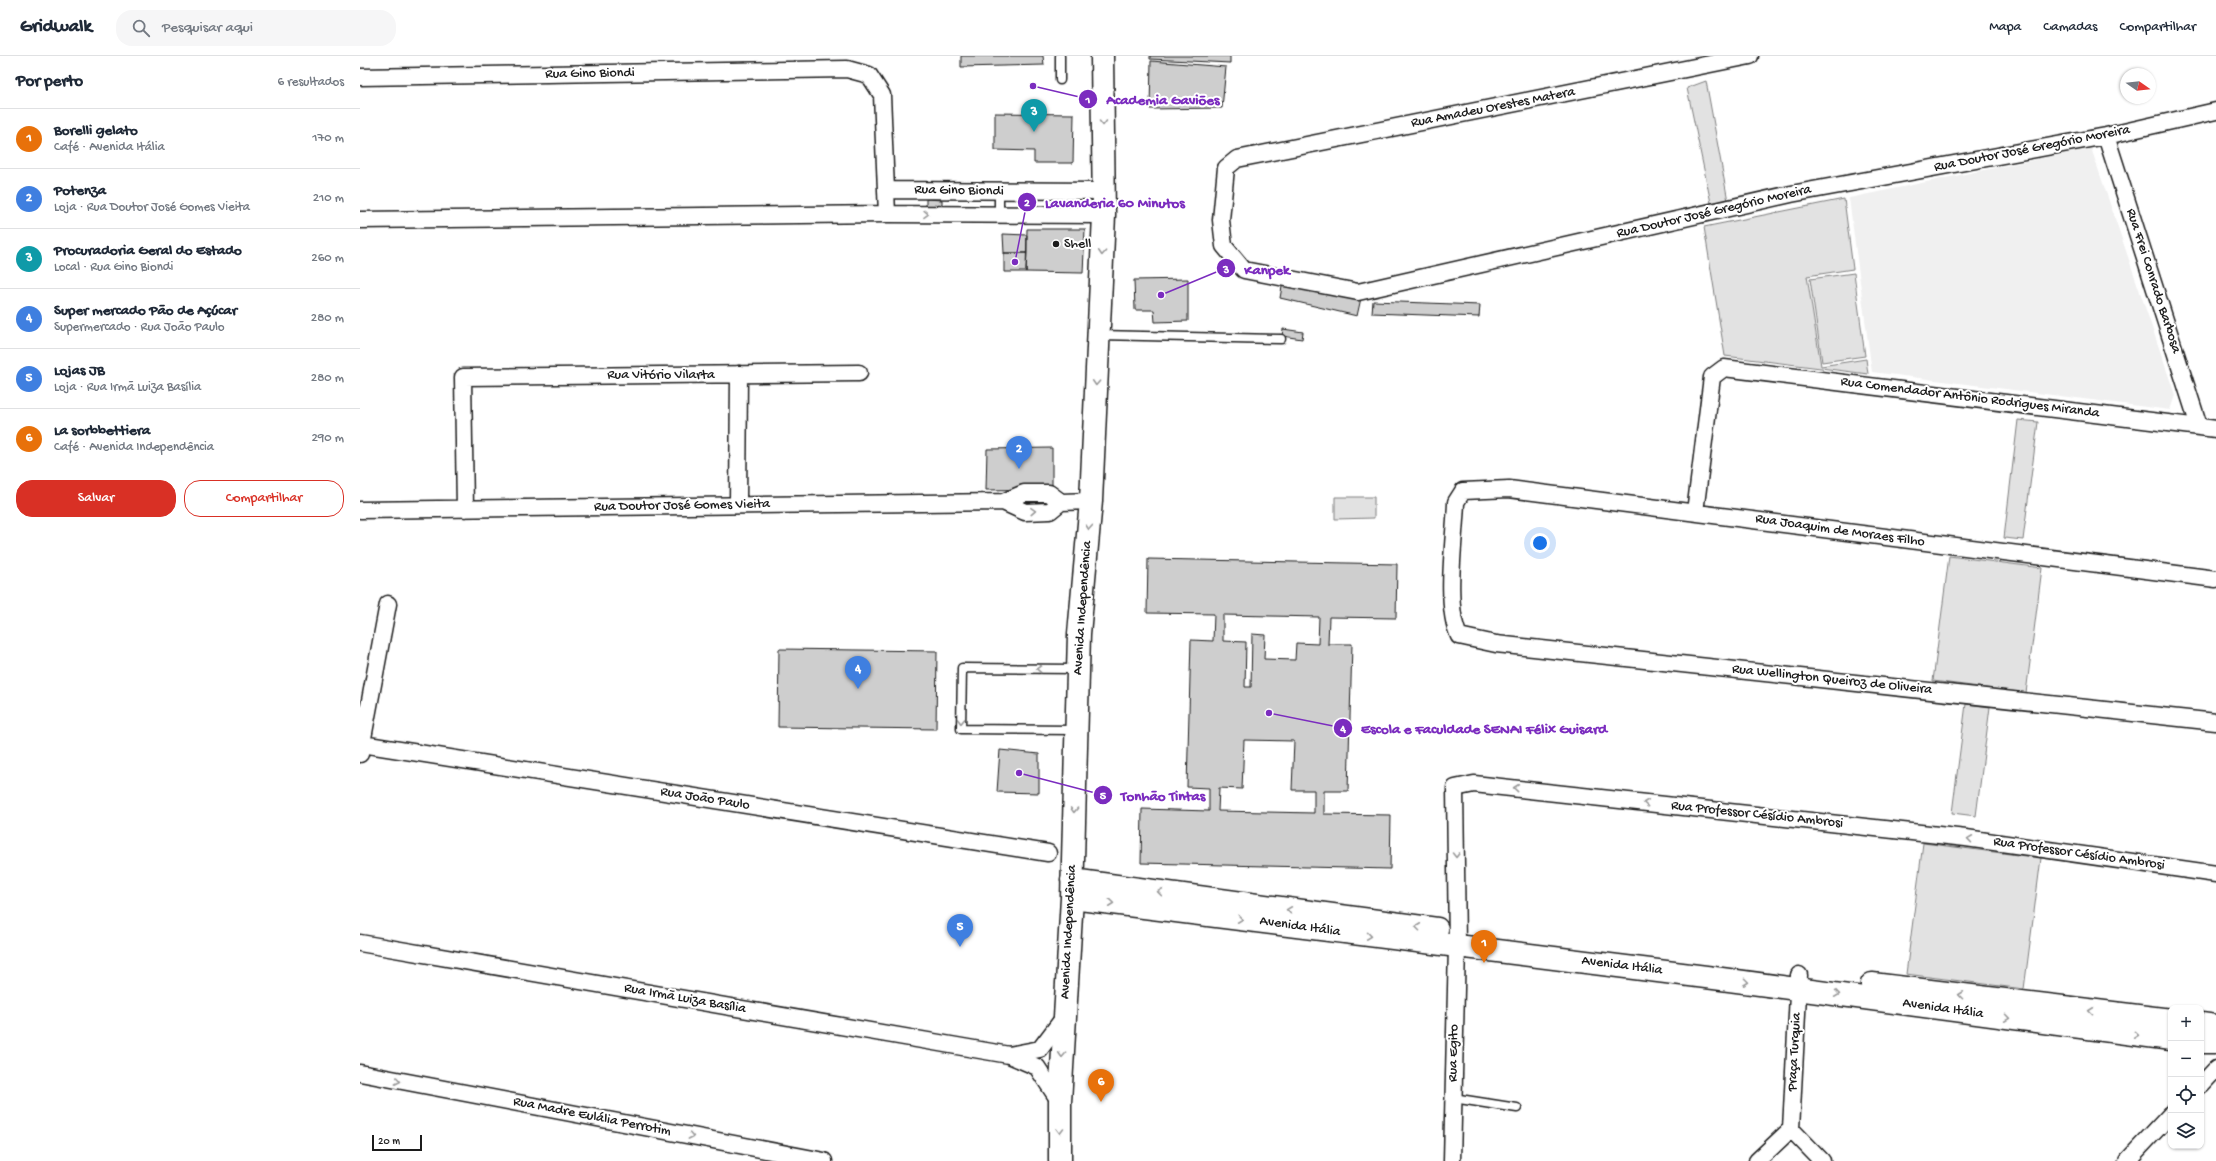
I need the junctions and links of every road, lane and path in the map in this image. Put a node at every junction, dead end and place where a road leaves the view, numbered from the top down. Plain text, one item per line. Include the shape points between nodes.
1 (1060, 56) edge
2 (1102, 56) edge
3 (1750, 56) edge
4 (1718, 59) edge
5 (360, 77) edge
6 (1060, 80) dead end
7 (2216, 111) edge
8 (2106, 136) junction
9 (887, 190) junction
10 (999, 191) junction
11 (1104, 191) junction
12 (887, 214) junction
13 (1104, 215) junction
14 (999, 216) junction
15 (360, 220) edge
16 (1224, 246) joint
17 (1099, 335) junction
18 (1280, 339) dead end
19 (859, 373) dead end
20 (739, 374) junction
21 (2199, 426) junction
22 (2216, 429) edge
23 (1091, 500) junction
24 (738, 505) junction
25 (465, 509) junction
26 (360, 510) edge
27 (1695, 512) junction
28 (2216, 579) edge
29 (388, 604) dead end
30 (1454, 626) joint
31 (1078, 669) junction
32 (2216, 722) edge
33 (1076, 730) junction
34 (361, 750) edge
35 (1048, 853) dead end
36 (2216, 874) edge
37 (1072, 889) junction
38 (1457, 939) junction
39 (360, 943) edge
40 (1799, 982) junction
41 (1065, 1016) junction
42 (2168, 1020) edge
43 (2204, 1024) edge
44 (2216, 1026) edge
45 (2168, 1039) edge
46 (2204, 1042) edge
47 (2216, 1042) edge
48 (1009, 1055) junction
49 (2216, 1069) edge
50 (360, 1073) edge
51 (2204, 1081) edge
52 (1453, 1098) junction
53 (1060, 1102) junction
54 (1517, 1108) dead end
55 (2168, 1117) edge
56 (1791, 1129) junction
57 (824, 1161) edge
58 (1060, 1161) edge
59 (1452, 1161) edge
60 (1757, 1161) edge
61 (1822, 1161) edge
62 (2127, 1161) edge

1 - 6 lane
2 -> 11 main road, Avenida Independência
3 - 4 street, Rua Amadeu Orestes Matera
4 - 16 street, Rua Amadeu Orestes Matera via 1237,159 1226,168 1220,220
5 - 9 street, Rua Gino Biondi via 847,69 869,75 882,95
7 - 8 street, Rua Doutor José Gregório Moreira
8 - 16 street, Rua Doutor José Gregório Moreira via 1791,194 1358,292 1244,270
8 - 21 street, Rua Frei Conrado Barbosa
9 - 10 street, Rua Gino Biondi
9 - 12 street, Rua Gino Biondi
10 - 11 street, Rua Gino Biondi
10 - 14 lane
11 - 13 main road, Avenida Independência
12 -> 14 street, Rua Gino Biondi
12 - 15 street, Rua Gino Biondi
13 - 14 street, Rua Gino Biondi
13 -> 17 main road, Avenida Independência
17 - 18 lane
17 -> 23 main road, Avenida Independência
19 - 20 street, Rua Vitório Vilarta
20 - 24 street
20 - 25 street, Rua Vitório Vilarta via 463,377
21 - 22 street, Rua Comendador Antônio Rodrigues Miranda
21 - 27 street, Rua Comendador Antônio Rodrigues Miranda via 1724,368 1712,377
23 - 24 street, Rua Doutor José Gomes Vieita via 1061,502 1050,493 1024,493 1003,502
23 -> 31 main road, Avenida Independência
24 - 25 street, Rua Doutor José Gomes Vieita
25 - 26 street, Rua Doutor José Gomes Vieita
27 - 28 street, Rua Joaquim de Moraes Filho
27 - 30 street, Rua Joaquim de Moraes Filho via 1509,490 1463,491 1456,502 1452,597
29 - 34 street
30 - 32 street, Rua Wellington Queiroz de Oliveira via 1460,636 1496,644
31 - 33 main road, Avenida Independência
31 -> 33 lane via 962,668 961,729
33 -> 37 main road, Avenida Independência
34 - 35 street, Rua João Paulo
36 -> 38 street, Rua Professor Césídio Ambrosi via 1966,838 1474,784 1455,788
37 - 38 main road, Avenida Itália via 1402,940
37 - 41 main road, Avenida Independência
38 - 40 main road, Avenida Itália
38 - 52 street, Rua Egito
39 - 48 street, Rua Irmã Luiza Basília
42 -> 40 main road, Avenida Itália
40 -> 45 main road, Avenida Itália
40 - 56 street, Praça Turquia
41 - 48 street, Rua Irmã Luiza Basília via 1040,1050
41 -> 53 main road, Avenida Independência
43 - 44 main road
46 - 47 main road
48 - 53 street, Rua Irmã Luiza Basília via 1037,1067
49 - 51 street
50 -> 57 street, Rua Madre Eulália Perrotim
52 - 54 lane
52 - 59 street, Rua Egito
53 -> 58 main road, Avenida Independência
55 - 62 street
56 - 60 street
56 - 61 street

